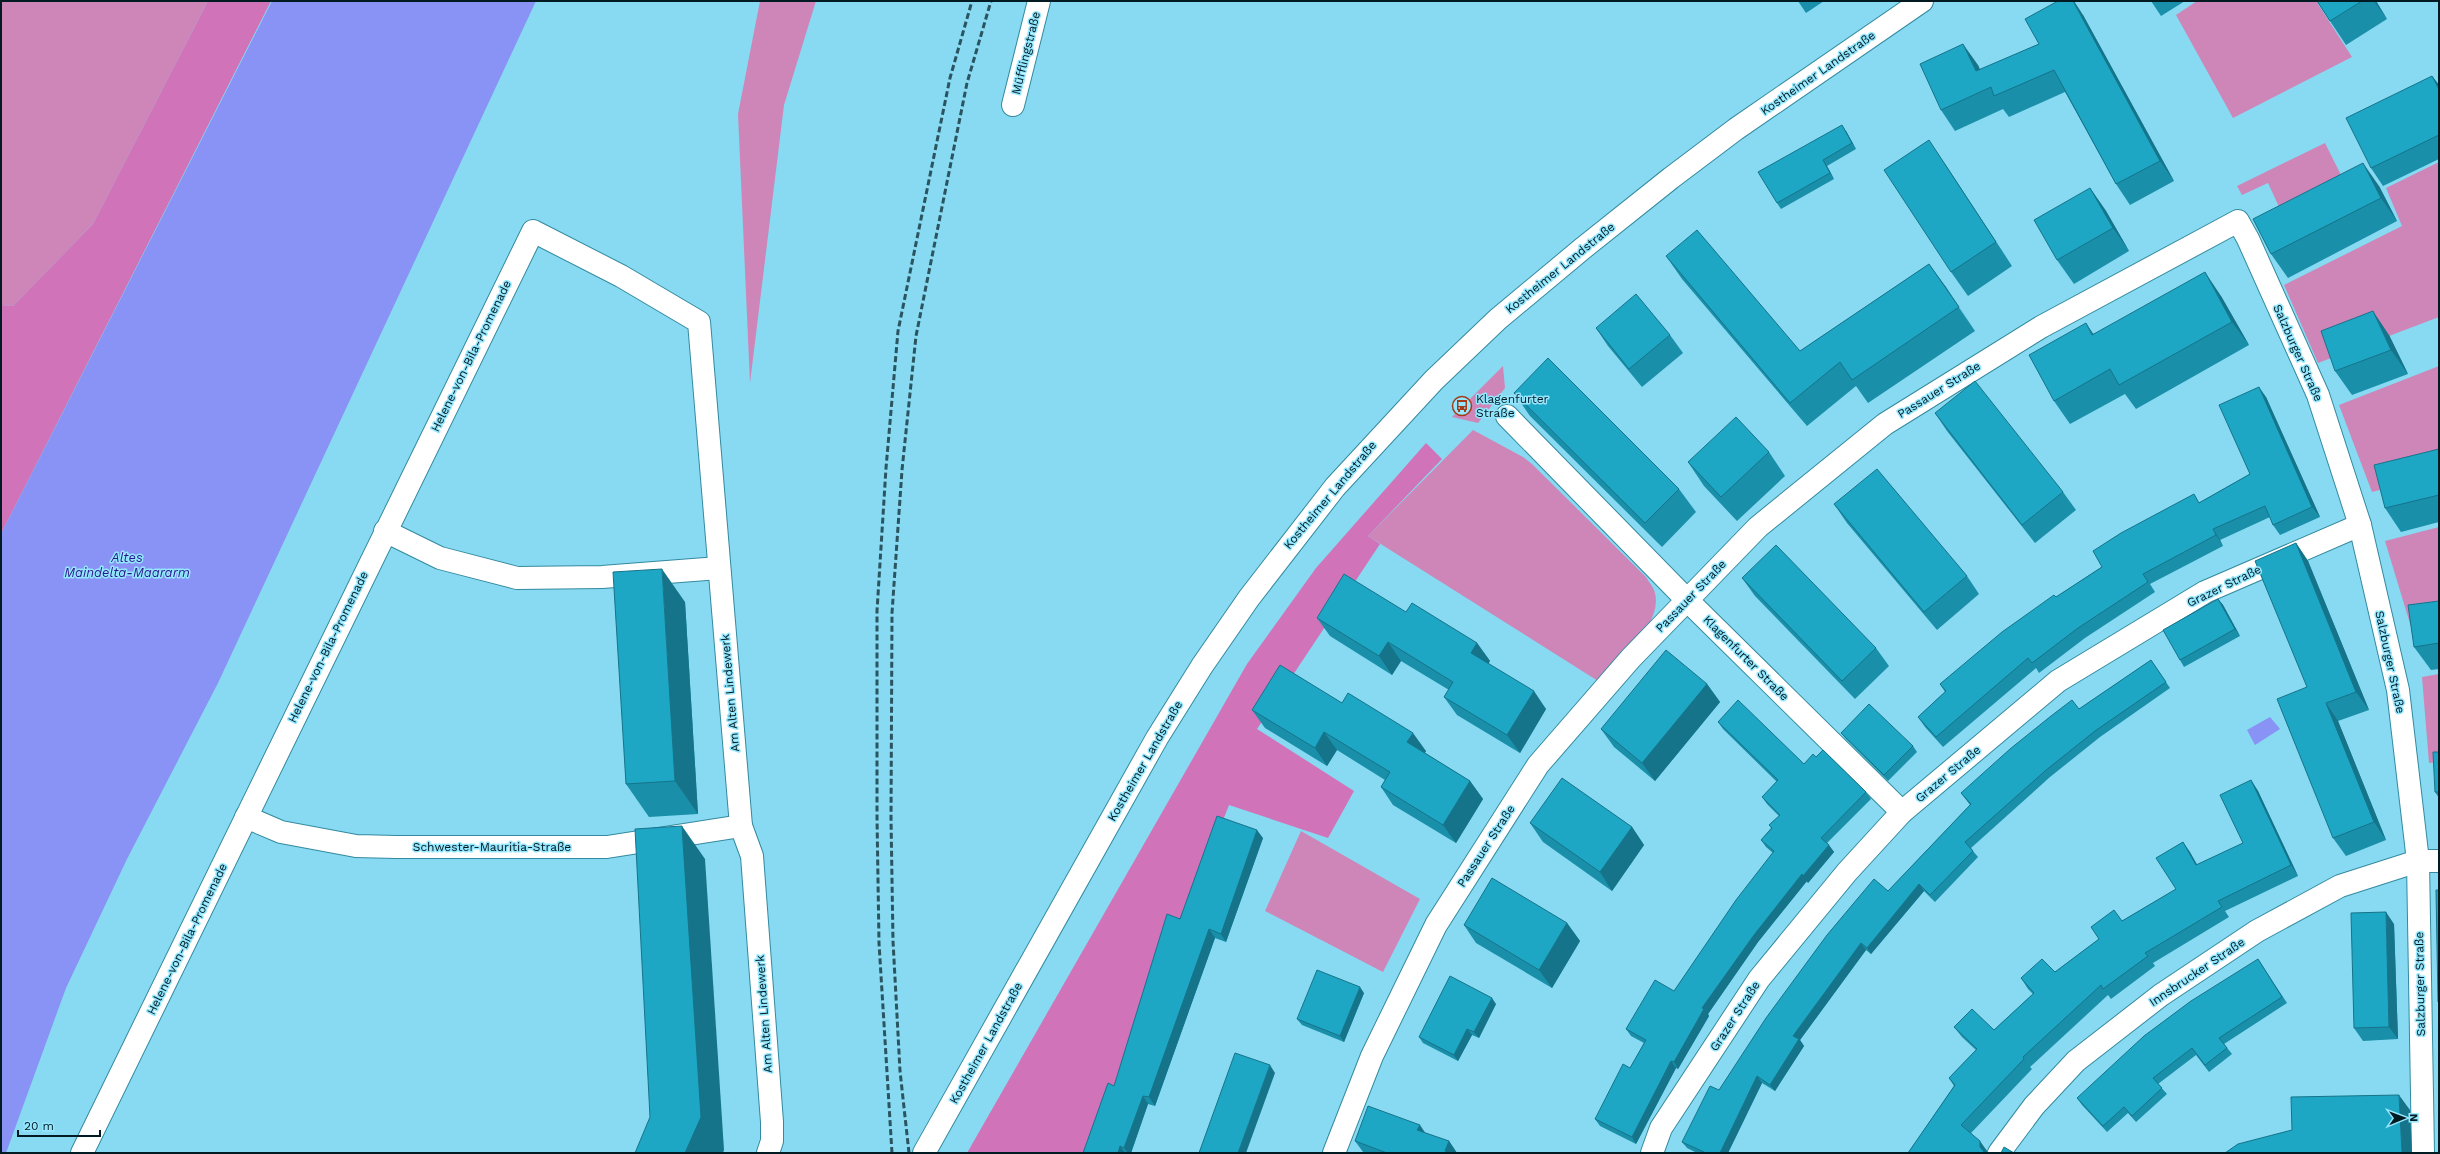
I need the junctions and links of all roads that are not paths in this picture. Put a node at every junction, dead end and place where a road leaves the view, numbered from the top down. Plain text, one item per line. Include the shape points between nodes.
1 (1039, 1) edge
2 (1922, 1) edge
3 (1013, 105) dead end
4 (2238, 220) joint
5 (620, 276) joint
6 (1507, 416) dead end
7 (2360, 525) junction
8 (385, 531) junction
9 (719, 568) junction
10 (1688, 601) junction
11 (1902, 812) junction
12 (246, 817) junction
13 (740, 826) junction
14 (2429, 861) edge
15 (82, 1153) edge
16 (768, 1153) edge
17 (924, 1153) edge
18 (1334, 1153) edge
19 (1652, 1153) edge
20 (2000, 1153) edge
21 (2423, 1153) edge

1 - 3 street, Müfflingstraße
2 - 17 street, Kostheimer Landstraße via 1743,124 1653,192 1498,319 1434,380 1375,442 1291,541 1202,666 1157,738
4 - 7 street, Salzburger Straße via 2318,395
4 - 10 street, Passauer Straße via 2041,328 1885,424 1758,527
5 - 8 street, Helene-von-Bila-Promenade via 533,231
5 - 9 street, Am Alten Lindewerk via 699,322
6 - 10 street, Klagenfurter Straße
7 - 11 street, Grazer Straße via 2205,592 2058,681
7 - 14 street, Salzburger Straße via 2398,690
8 - 9 street via 440,558 517,578 602,577
8 - 12 street, Helene-von-Bila-Promenade
9 - 13 street, Am Alten Lindewerk
10 - 11 street, Klagenfurter Straße
10 - 18 street, Passauer Straße via 1631,658 1538,765 1504,818 1436,925 1372,1056
11 - 19 street, Grazer Straße via 1846,872 1759,979 1661,1128
12 - 13 street, Schwester-Mauritia-Straße via 281,832 356,846 396,847 607,847
12 - 15 street, Helene-von-Bila-Promenade
13 - 16 street, Am Alten Lindewerk via 752,856 772,1122 772,1141
14 - 20 street, Innsbrucker Straße via 2340,886 2257,931 2161,995 2076,1061 2034,1106
14 - 21 street, Salzburger Straße

